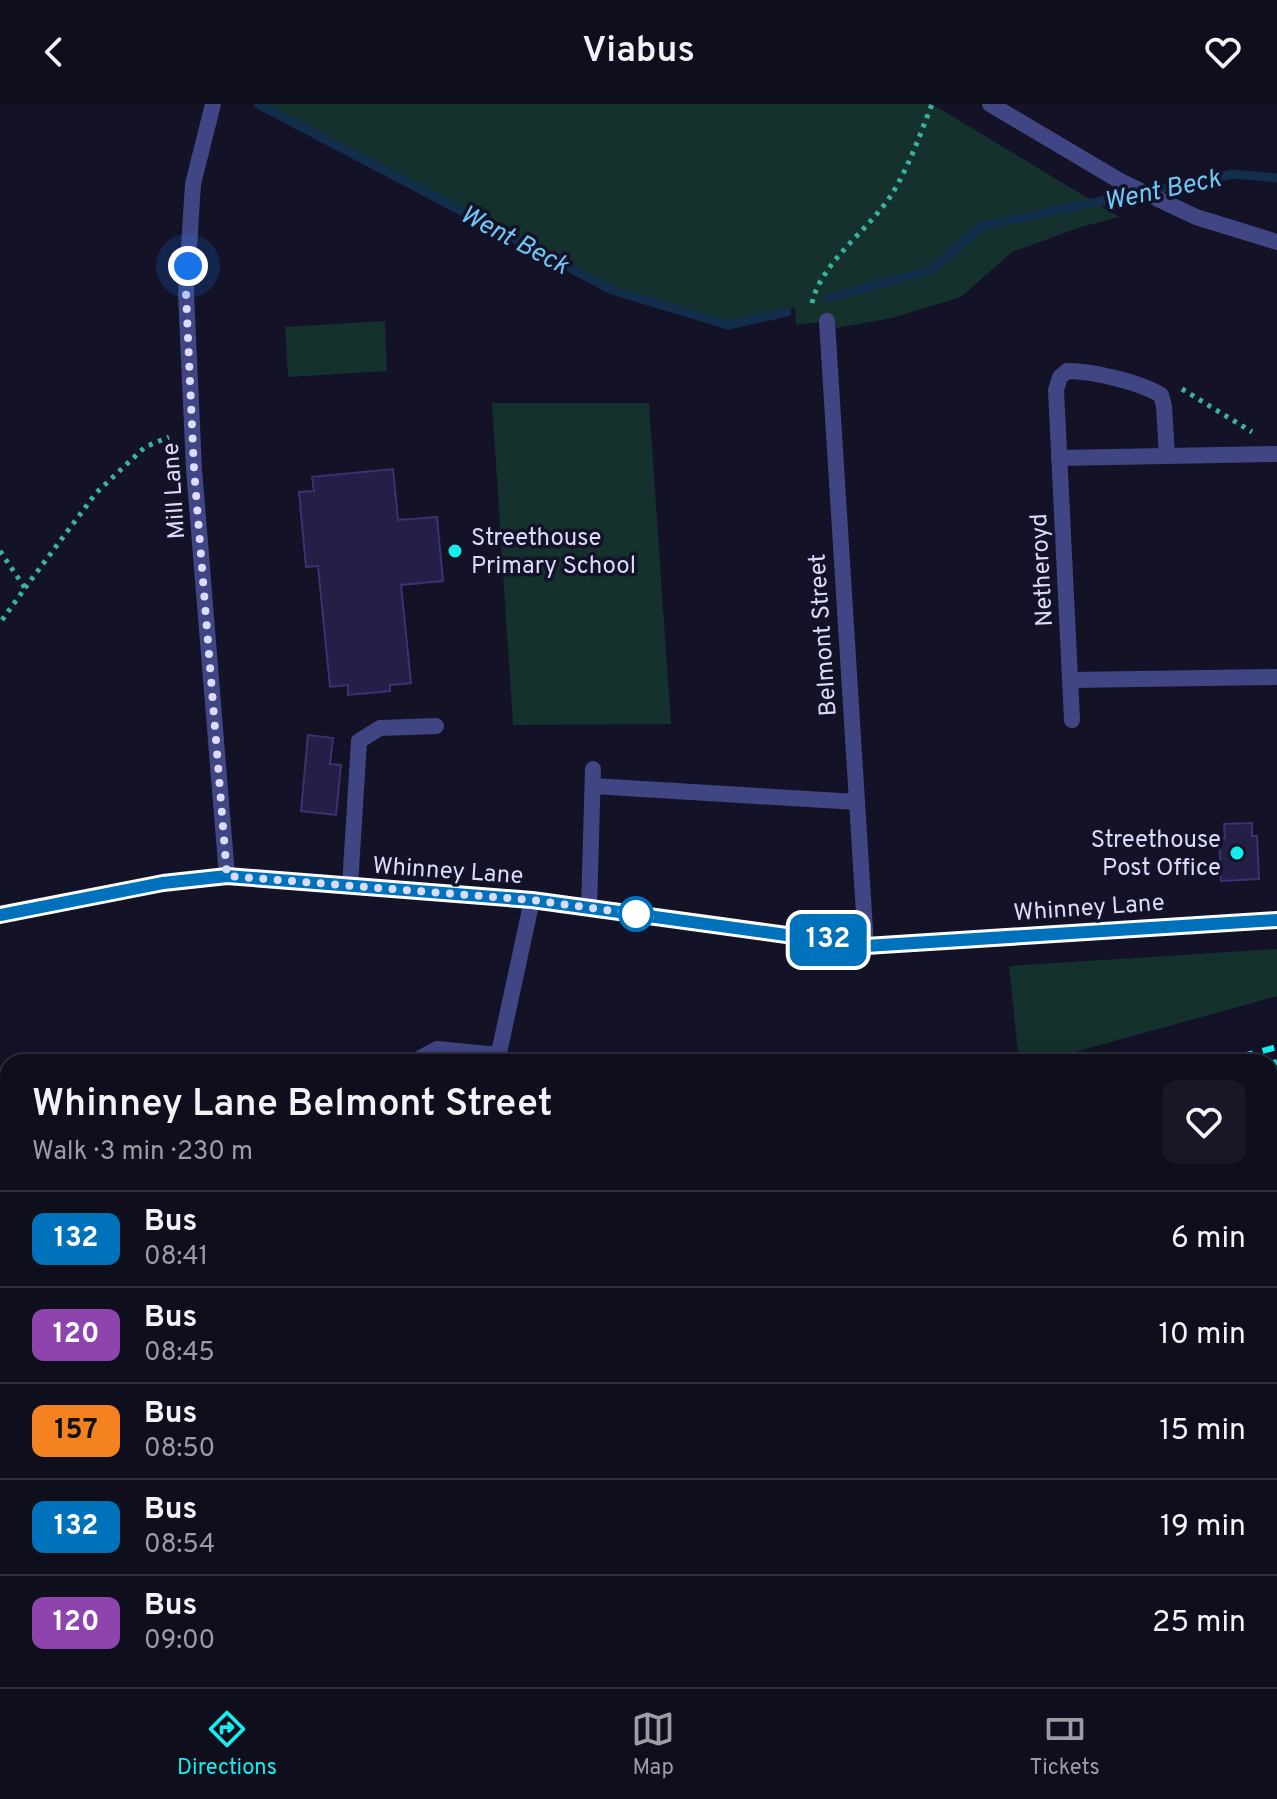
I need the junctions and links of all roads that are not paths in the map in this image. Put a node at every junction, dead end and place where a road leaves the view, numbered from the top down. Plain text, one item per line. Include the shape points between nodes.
1 (213, 104) edge
2 (990, 104) edge
3 (1277, 242) edge
4 (827, 321) road end
5 (1277, 454) edge
6 (1167, 456) junction
7 (1059, 458) junction
8 (1277, 677) edge
9 (1071, 680) junction
10 (1072, 720) dead end
11 (436, 726) dead end
12 (857, 802) junction
13 (227, 876) junction
14 (350, 886) junction
15 (532, 900) junction
16 (589, 908) junction
17 (0, 915) edge
18 (1277, 920) edge
19 (866, 946) junction
20 (428, 1054) edge
21 (468, 1054) edge
22 (499, 1054) edge

1 - 13 street, Mill Lane via 193,184 186,294
2 - 3 street via 1120,181 1196,217
4 - 12 street, Belmont Street
5 - 6 street
6 - 7 street
6 - 7 street, Netheroyd via 1161,395 1067,371 1056,390
7 - 9 street, Netheroyd
8 - 9 street
9 - 10 street, Netheroyd
11 - 14 street via 380,728 359,741
12 - 16 street via 593,778
12 - 19 street, Belmont Street
13 - 14 street, Whinney Lane
13 - 17 street, Whinney Lane
14 - 15 street, Whinney Lane
15 - 16 street, Whinney Lane
15 - 22 street
16 - 19 street, Whinney Lane
18 - 19 street, Whinney Lane
20 - 21 street via 437,1049

